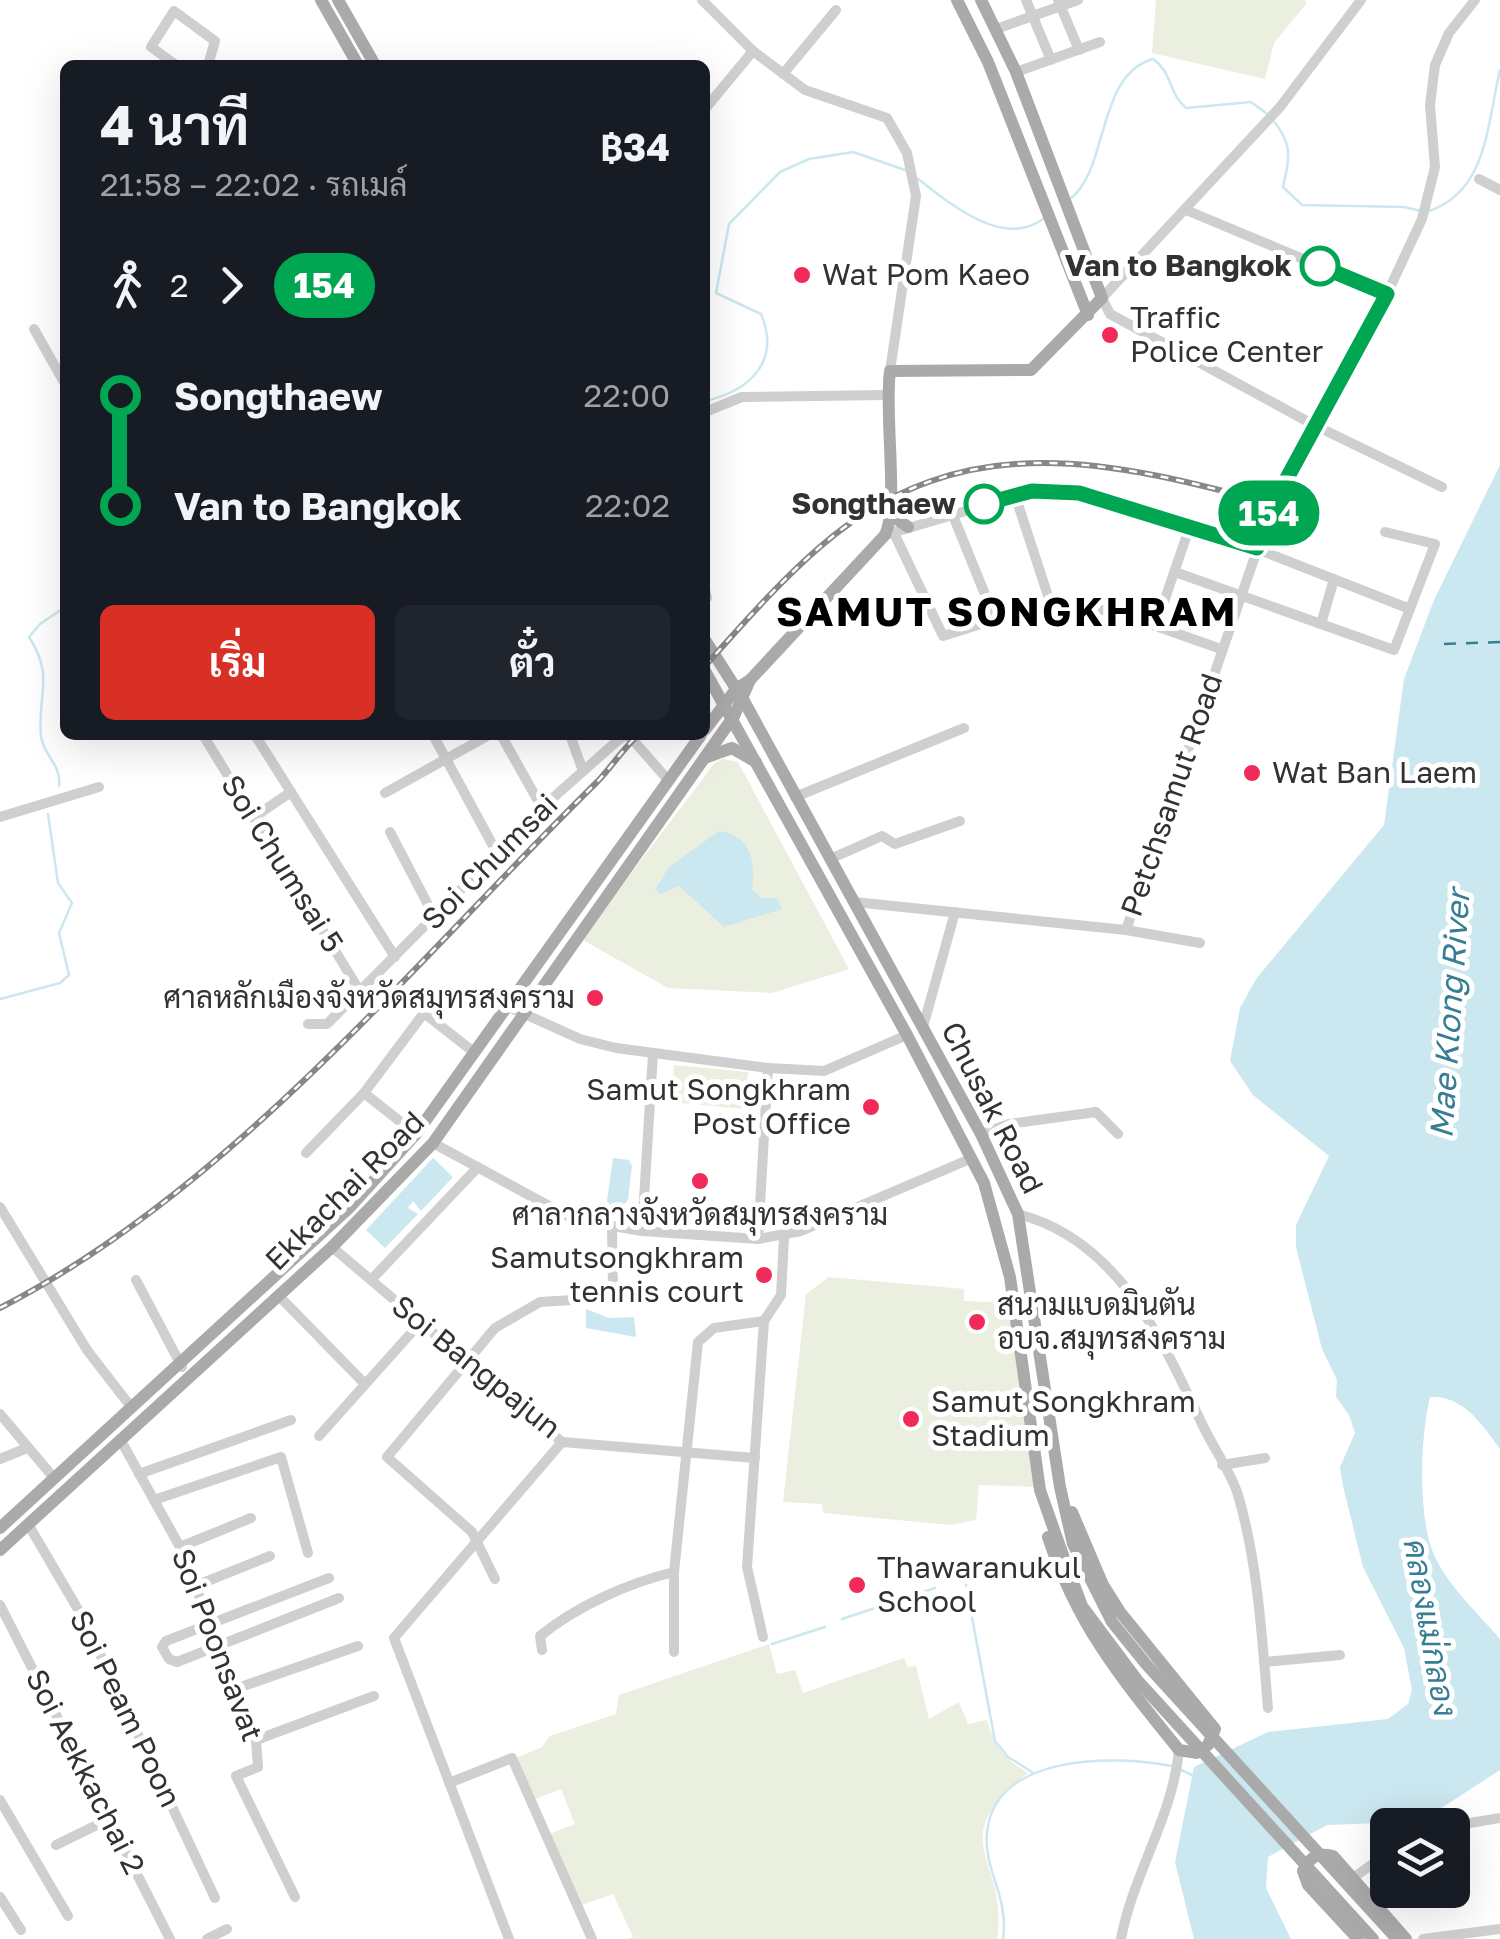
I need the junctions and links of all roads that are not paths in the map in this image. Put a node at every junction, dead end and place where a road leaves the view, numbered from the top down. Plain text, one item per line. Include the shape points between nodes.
1 (321, 0) edge
2 (338, 0) edge
3 (702, 0) edge
4 (957, 0) edge
5 (981, 0) edge
6 (1026, 0) edge
7 (1078, 0) edge
8 (1361, 0) edge
9 (1474, 0) edge
10 (1059, 3) edge
11 (836, 10) dead end
12 (1032, 16) junction
13 (996, 29) junction
14 (1100, 42) dead end
15 (1079, 50) junction
16 (753, 51) junction
17 (169, 60) edge
18 (209, 60) edge
19 (351, 60) edge
20 (372, 60) edge
21 (1052, 60) junction
22 (1016, 72) junction
23 (783, 74) junction
24 (710, 103) edge
25 (1479, 179) dead end
26 (1500, 190) edge
27 (1186, 210) junction
28 (1387, 294) junction
29 (1102, 298) junction
30 (1088, 315) junction
31 (34, 330) dead end
32 (890, 371) junction
33 (60, 375) edge
34 (886, 395) junction
35 (710, 410) edge
36 (1314, 425) junction
37 (1442, 487) dead end
38 (1015, 495) junction
39 (952, 513) junction
40 (892, 515) junction
41 (1190, 526) junction
42 (908, 527) junction
43 (1386, 532) dead end
44 (889, 533) junction
45 (1257, 548) junction
46 (1175, 572) junction
47 (1334, 579) junction
48 (1239, 596) junction
49 (1050, 602) junction
50 (1410, 608) junction
51 (995, 619) junction
52 (1321, 624) junction
53 (1156, 625) junction
54 (710, 648) edge
55 (1221, 649) junction
56 (710, 679) edge
57 (740, 695) junction
58 (725, 703) junction
59 (734, 716) junction
60 (710, 723) edge
61 (964, 728) dead end
62 (206, 740) edge
63 (259, 740) edge
64 (435, 740) edge
65 (480, 740) edge
66 (504, 740) edge
67 (572, 740) edge
68 (621, 740) edge
69 (630, 740) edge
70 (697, 740) edge
71 (445, 760) junction
72 (702, 760) junction
73 (758, 764) junction
74 (583, 771) junction
75 (668, 780) junction
76 (99, 787) dead end
77 (291, 792) junction
78 (386, 793) dead end
79 (799, 803) junction
80 (542, 808) junction
81 (0, 817) edge
82 (254, 817) junction
83 (786, 818) junction
84 (960, 822) dead end
85 (390, 832) dead end
86 (497, 853) junction
87 (830, 860) junction
88 (854, 902) junction
89 (954, 912) junction
90 (434, 918) junction
91 (1126, 930) junction
92 (1200, 943) dead end
93 (395, 957) junction
94 (361, 992) junction
95 (507, 1006) junction
96 (522, 1016) junction
97 (308, 1024) dead end
98 (923, 1027) junction
99 (907, 1034) junction
100 (475, 1053) junction
101 (654, 1054) junction
102 (768, 1068) junction
103 (364, 1093) junction
104 (416, 1134) junction
105 (981, 1134) junction
106 (1118, 1134) dead end
107 (433, 1143) junction
108 (306, 1154) dead end
109 (970, 1159) junction
110 (478, 1167) junction
111 (0, 1207) edge
112 (1018, 1214) junction
113 (612, 1227) junction
114 (642, 1231) junction
115 (784, 1237) junction
116 (758, 1239) junction
117 (332, 1247) junction
118 (136, 1280) dead end
119 (370, 1280) junction
120 (278, 1295) junction
121 (764, 1320) junction
122 (420, 1323) junction
123 (467, 1363) junction
124 (185, 1370) junction
125 (363, 1382) junction
126 (131, 1407) junction
127 (0, 1415) edge
128 (291, 1420) dead end
129 (319, 1436) dead end
130 (120, 1439) junction
131 (562, 1442) junction
132 (27, 1448) junction
133 (686, 1451) junction
134 (755, 1458) junction
135 (1265, 1458) dead end
136 (0, 1459) edge
137 (1222, 1465) junction
138 (139, 1474) junction
139 (54, 1478) junction
140 (1060, 1488) junction
141 (1040, 1490) junction
142 (154, 1500) junction
143 (250, 1518) dead end
144 (28, 1524) junction
145 (0, 1528) edge
146 (476, 1541) junction
147 (1066, 1544) junction
148 (180, 1547) junction
149 (0, 1550) edge
150 (308, 1553) dead end
151 (270, 1556) dead end
152 (674, 1572) junction
153 (329, 1578) dead end
154 (495, 1579) dead end
155 (195, 1586) junction
156 (339, 1598) dead end
157 (0, 1604) edge
158 (210, 1624) junction
159 (763, 1637) dead end
160 (358, 1646) dead end
161 (219, 1647) junction
162 (542, 1650) dead end
163 (674, 1652) dead end
164 (1340, 1655) dead end
165 (1264, 1662) junction
166 (235, 1689) junction
167 (374, 1696) dead end
168 (1268, 1708) dead end
169 (256, 1740) junction
170 (1179, 1755) junction
171 (449, 1782) junction
172 (0, 1800) edge
173 (109, 1818) junction
174 (1500, 1818) edge
175 (1470, 1823) edge
176 (56, 1845) dead end
177 (1370, 1866) edge
178 (1352, 1878) junction
179 (295, 1896) dead end
180 (0, 1897) edge
181 (215, 1898) dead end
182 (68, 1916) dead end
183 (227, 1929) dead end
184 (20, 1930) dead end
185 (1496, 1933) edge
186 (170, 1939) edge
187 (207, 1939) edge
188 (509, 1939) edge
189 (592, 1939) edge
190 (1121, 1939) edge
191 (1358, 1939) edge
192 (1374, 1939) edge
193 (1398, 1939) edge
194 (1406, 1939) edge
195 (1423, 1939) edge

1 - 19 main road
2 - 20 main road
3 - 16 street
4 - 30 main road
5 - 13 main road
6 - 12 street
7 - 10 street
8 - 27 street via 1280,107
9 - 28 street, Petchsamut Road via 1435,64 1432,188
10 - 12 street
10 - 15 street
11 - 23 street
12 - 13 street
12 - 21 street
13 - 22 main road
14 - 15 street
15 - 21 street
16 - 23 street
16 - 24 street
17 - 18 street via 151,47 174,11 215,41
21 - 22 street
22 - 29 main road
23 - 32 street via 806,90 887,118 908,153 916,196
25 - 26 street
27 - 28 street
27 - 29 street
28 - 36 street, Petchsamut Road
29 - 30 main road
29 - 36 street via 1110,314
30 - 32 main road via 1031,370
31 - 33 street
32 - 34 main road
34 - 35 street via 742,397
34 - 40 main road
36 - 37 street
36 - 45 street, Petchsamut Road
38 - 39 street
38 - 41 street via 1079,493
38 - 49 street
39 - 42 street
39 - 51 street
40 - 42 main road
40 - 44 main road
41 - 45 street
41 - 46 street
42 - 44 street
43 - 50 street via 1434,544
44 - 51 street via 943,636
44 - 57 main road
45 - 47 street
45 - 48 street, Petchsamut Road
46 - 48 street
46 - 53 street
47 - 50 street
47 - 52 street
48 - 52 street
48 - 55 street, Petchsamut Road
49 - 51 street
49 - 53 street
50 - 52 street via 1394,650
53 - 55 street
54 - 57 main road, Chusak Road
55 - 91 street, Petchsamut Road
56 - 58 main road, Chusak Road
57 - 58 main road, Ekkachai Road
57 - 59 main road, Ekkachai Road
57 - 79 main road, Chusak Road
58 - 59 main road, Chusak Road
58 - 60 main road, Ekkachai Road
59 - 72 main road, Ekkachai Road
59 - 73 main road, Chusak Road
61 - 79 street
62 - 82 street, Soi Chumsai 5
63 - 77 street
64 - 71 street
65 - 71 street
66 - 80 street
67 - 74 street
68 - 74 street, Soi Chumsai
69 - 75 street, Soi Chumsai
70 - 75 main road, Ekkachai Road
71 - 78 street
71 - 86 street
72 - 73 main road via 732,748
72 - 96 main road, Ekkachai Road
73 - 83 main road, Chusak Road
74 - 80 street, Soi Chumsai
75 - 95 main road, Ekkachai Road
76 - 81 street
77 - 82 street
77 - 93 street
79 - 83 main road
79 - 87 main road, Chusak Road
80 - 86 street, Soi Chumsai
82 - 94 street, Soi Chumsai 5
83 - 99 main road, Chusak Road
84 - 87 street via 896,844 882,836
85 - 90 street
86 - 90 street, Soi Chumsai
87 - 88 main road, Chusak Road
88 - 89 street
88 - 98 main road, Chusak Road
89 - 91 street
89 - 98 street
90 - 93 street, Soi Chumsai
91 - 92 street
93 - 94 street, Soi Chumsai
94 - 97 street, Soi Chumsai via 327,1024
95 - 96 street
95 - 100 main road, Ekkachai Road
96 - 101 street via 580,1039
96 - 107 main road, Ekkachai Road
98 - 105 main road, Chusak Road
99 - 102 street via 824,1071
99 - 109 main road, Chusak Road
100 - 103 street via 424,1013
100 - 104 main road, Ekkachai Road
101 - 102 street
101 - 114 street
102 - 116 street
103 - 104 street
103 - 108 street
104 - 124 main road, Ekkachai Road
105 - 106 street via 1096,1112
105 - 112 main road, Chusak Road
107 - 110 street
107 - 117 main road, Ekkachai Road
109 - 115 street
109 - 141 main road, Chusak Road via 1007,1260
110 - 113 street via 573,1219
110 - 119 street
111 - 126 street via 86,1350
112 - 137 street via 1086,1245 1120,1279
112 - 140 main road, Chusak Road
113 - 114 street
113 - 123 street via 613,1291 607,1298 540,1302 495,1328
114 - 116 street
115 - 116 street
115 - 121 street via 780,1295
117 - 119 street, Soi Bangpajun
117 - 120 main road, Ekkachai Road
118 - 124 street
119 - 122 street, Soi Bangpajun
120 - 124 main road, Ekkachai Road
120 - 125 street
121 - 133 street via 714,1328 698,1342
121 - 134 street
122 - 123 street, Soi Bangpajun
122 - 125 street
123 - 131 street, Soi Bangpajun
123 - 146 street via 387,1456
124 - 126 main road, Ekkachai Road
124 - 130 main road, Ekkachai Road
125 - 129 street
126 - 139 main road, Ekkachai Road
127 - 132 street
128 - 138 street
130 - 138 street, Soi Poonsavat
130 - 144 main road, Ekkachai Road
131 - 133 street, Soi Bangpajun
131 - 146 street
132 - 136 street
132 - 139 street
133 - 134 street, Soi Bangpajun
133 - 152 street
134 - 159 street via 747,1567
135 - 137 street
137 - 165 street via 1237,1492
138 - 142 street, Soi Poonsavat
139 - 145 main road, Ekkachai Road
140 - 147 main road, Chusak Road
140 - 170 main road via 1103,1585 1214,1729 1208,1745
141 - 147 main road, Chusak Road
141 - 170 main road via 1048,1537 1077,1614
142 - 148 street, Soi Poonsavat
142 - 150 street via 281,1457
143 - 148 street
144 - 149 main road, Ekkachai Road
144 - 181 street, Soi Peam Poon via 83,1618
146 - 154 street
146 - 171 street via 394,1638
147 - 192 main road, Chusak Road, bridge via 1082,1606 1138,1681
147 - 193 main road, Chusak Road, bridge via 1146,1664
148 - 155 street, Soi Poonsavat
151 - 155 street
152 - 162 street via 641,1580 558,1623 540,1636
152 - 163 street
153 - 158 street
155 - 158 street, Soi Poonsavat
156 - 161 street
157 - 173 street, Soi Aekkachai 2
158 - 161 street, Soi Poonsavat
158 - 161 street via 162,1647 177,1662
160 - 166 street
161 - 166 street, Soi Poonsavat
164 - 165 street
165 - 168 street
166 - 169 street, Soi Poonsavat
167 - 169 street
169 - 179 street, Soi Poonsavat via 258,1767 236,1776
170 - 190 street via 1128,1898
171 - 188 street
171 - 189 street via 512,1758
172 - 182 street
173 - 176 street
173 - 186 street, Soi Aekkachai 2
174 - 175 street
177 - 178 street
178 - 191 main road via 1322,1853 1309,1858 1303,1871 1308,1886
178 - 194 main road
180 - 184 street
183 - 187 street
185 - 195 street

